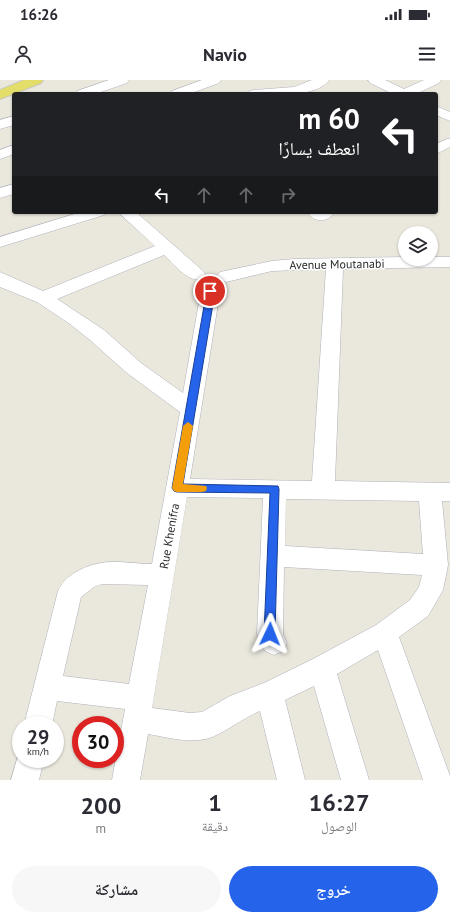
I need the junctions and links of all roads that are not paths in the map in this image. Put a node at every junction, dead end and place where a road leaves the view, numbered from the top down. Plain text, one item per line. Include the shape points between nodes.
1 (36, 80) edge
2 (122, 80) edge
3 (171, 80) edge
4 (214, 80) edge
5 (272, 80) edge
6 (322, 80) edge
7 (375, 80) edge
8 (434, 80) edge
9 (89, 92) edge
10 (183, 92) edge
11 (257, 92) edge
12 (294, 92) edge
13 (400, 92) edge
14 (408, 92) edge
15 (0, 95) edge
16 (438, 111) edge
17 (450, 116) edge
18 (12, 121) edge
19 (0, 125) edge
20 (12, 150) edge
21 (0, 155) edge
22 (12, 190) edge
23 (0, 193) edge
24 (128, 214) edge
25 (80, 215) edge
26 (0, 242) edge
27 (166, 248) junction
28 (450, 262) edge
29 (335, 263) junction
30 (2, 281) edge
31 (211, 281) junction
32 (43, 298) junction
33 (191, 409) junction
34 (177, 488) junction
35 (274, 489) junction
36 (323, 490) junction
37 (440, 492) edge
38 (440, 554) edge
39 (272, 556) junction
40 (162, 575) junction
41 (385, 633) junction
42 (274, 643) dead end
43 (322, 668) junction
44 (47, 687) junction
45 (270, 694) junction
46 (139, 708) junction
47 (40, 716) edge
48 (28, 768) edge
49 (25, 780) edge
50 (126, 780) edge
51 (291, 780) edge
52 (355, 780) edge
53 (437, 780) edge

1 - 15 main road
2 - 9 street
3 - 10 street
4 - 10 street
5 - 11 street
6 - 12 street
7 - 13 street
8 - 14 street
16 - 17 street
18 - 19 street
20 - 21 street
22 - 23 street
24 - 27 street
25 - 26 street
27 - 31 street
27 - 32 street
28 - 29 street, Avenue Moutanabi
29 - 31 street, Avenue Moutanabi via 272,266
29 - 36 street
30 - 32 street
31 - 33 street, Rue Khenifra
32 - 33 street via 97,335 134,368
33 - 34 street, Rue Khenifra
34 - 35 street
34 - 40 street, Rue Khenifra
35 - 36 street
35 - 39 street
36 - 37 street
37 - 38 street
38 - 39 street
38 - 41 street via 431,590 419,608
39 - 42 street via 270,634
40 - 44 street via 102,573 86,579 70,591
40 - 46 street, Rue Khenifra
41 - 43 street
41 - 53 street
43 - 45 street
43 - 52 street
44 - 46 street
44 - 47 street
45 - 46 street via 240,705 206,725 190,727
45 - 51 street
46 - 50 street, Rue Khenifra
48 - 49 street

